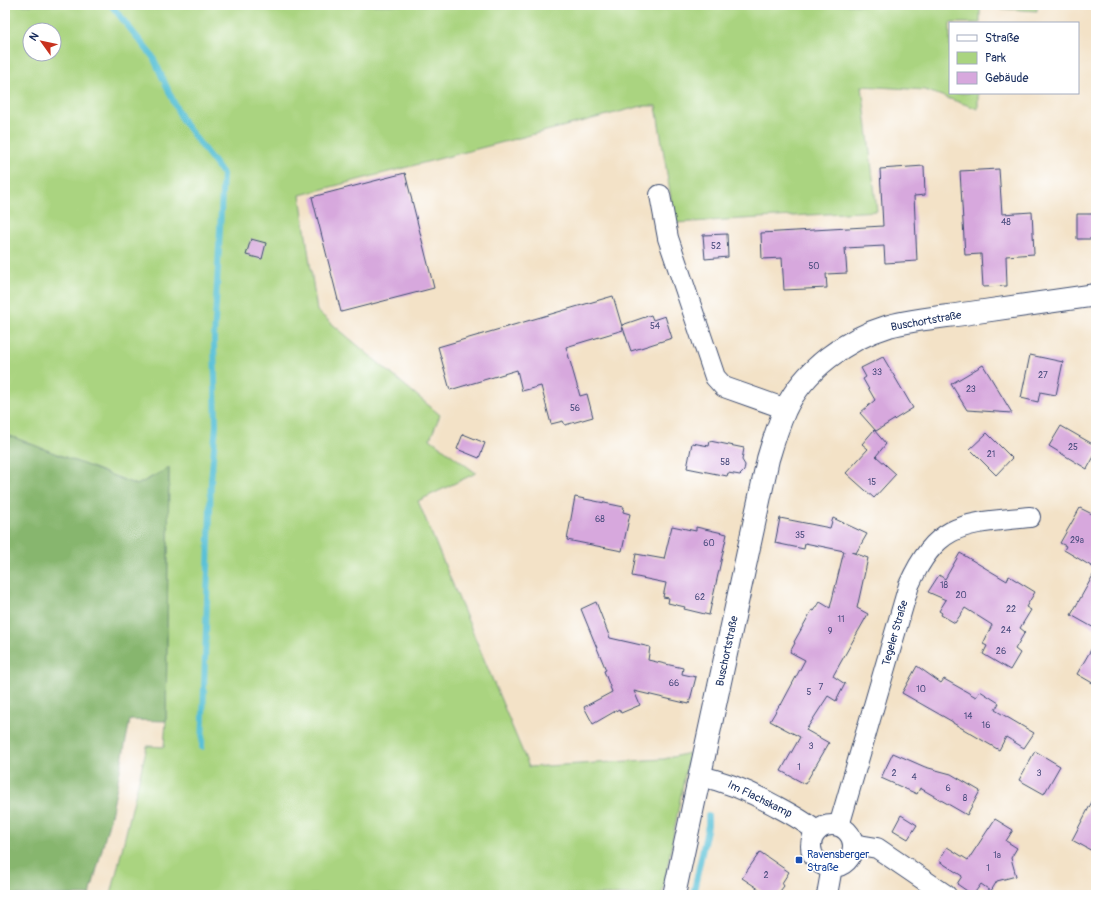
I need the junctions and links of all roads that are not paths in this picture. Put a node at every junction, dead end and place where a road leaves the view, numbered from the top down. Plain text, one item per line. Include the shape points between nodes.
1 (660, 195) dead end
2 (1096, 295) edge
3 (786, 409) junction
4 (1030, 517) dead end
5 (700, 776) junction
6 (839, 826) junction
7 (816, 831) junction
8 (853, 844) junction
9 (832, 867) junction
10 (674, 895) edge
11 (827, 895) edge
12 (946, 895) edge

1 - 3 street via 668,238 715,377 724,387
2 - 3 main road, Buschortstraße via 888,326 842,348 820,365 800,386
3 - 5 main road, Buschortstraße via 768,459
4 - 6 street, Tegeler Straße via 981,523 949,532 927,552 916,569 908,585
5 - 7 street, Im Flachskamp via 748,791 804,820
5 - 10 main road, Buschortstraße
6 - 7 street via 831,824
6 - 8 street via 851,836
7 - 9 street via 811,840 814,859 822,865
8 - 9 street via 848,860
8 - 12 street via 877,848
9 - 11 street

